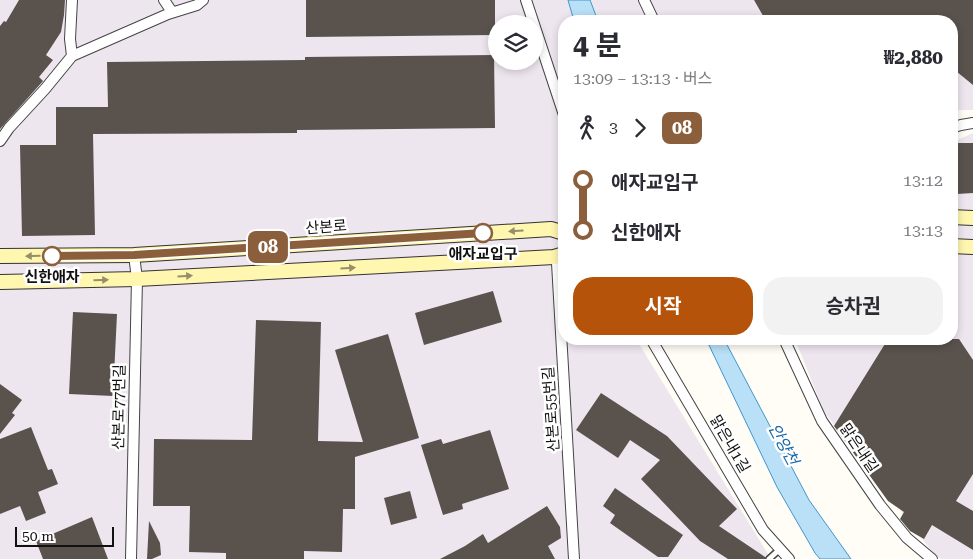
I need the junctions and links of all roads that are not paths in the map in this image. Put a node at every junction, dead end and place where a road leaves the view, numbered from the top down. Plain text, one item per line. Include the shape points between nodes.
1 (72, 0) edge
2 (164, 0) edge
3 (203, 0) edge
4 (526, 0) edge
5 (644, 0) edge
6 (172, 12) junction
7 (651, 15) edge
8 (72, 56) junction
9 (558, 96) edge
10 (973, 123) edge
11 (958, 126) edge
12 (0, 141) edge
13 (958, 217) edge
14 (973, 218) edge
15 (558, 231) edge
16 (958, 246) edge
17 (973, 247) edge
18 (134, 255) junction
19 (558, 255) edge
20 (0, 256) edge
21 (558, 259) edge
22 (137, 279) junction
23 (558, 280) edge
24 (0, 282) edge
25 (562, 345) edge
26 (655, 345) edge
27 (787, 345) edge
28 (780, 549) junction
29 (131, 559) edge
30 (574, 559) edge
31 (769, 559) edge
32 (788, 559) edge
33 (932, 559) edge

1 - 8 street
2 - 6 street
3 - 6 street
4 - 9 street
5 - 7 street
6 - 8 street
8 - 12 street
10 - 11 street
13 - 14 street
15 -> 18 street, 산본로
16 - 17 street
18 -> 20 street, 산본로
18 - 22 street, 산본로77번길
22 -> 19 street
21 - 23 street, 산본로55번길
24 -> 22 street
22 - 29 street, 산본로77번길
25 - 30 street, 산본로55번길
26 - 28 street, 맑은내1길 via 763,530
27 - 33 street, 맑은내길 via 822,420 880,505 907,538
28 - 31 lane
28 - 32 street, 맑은내1길

